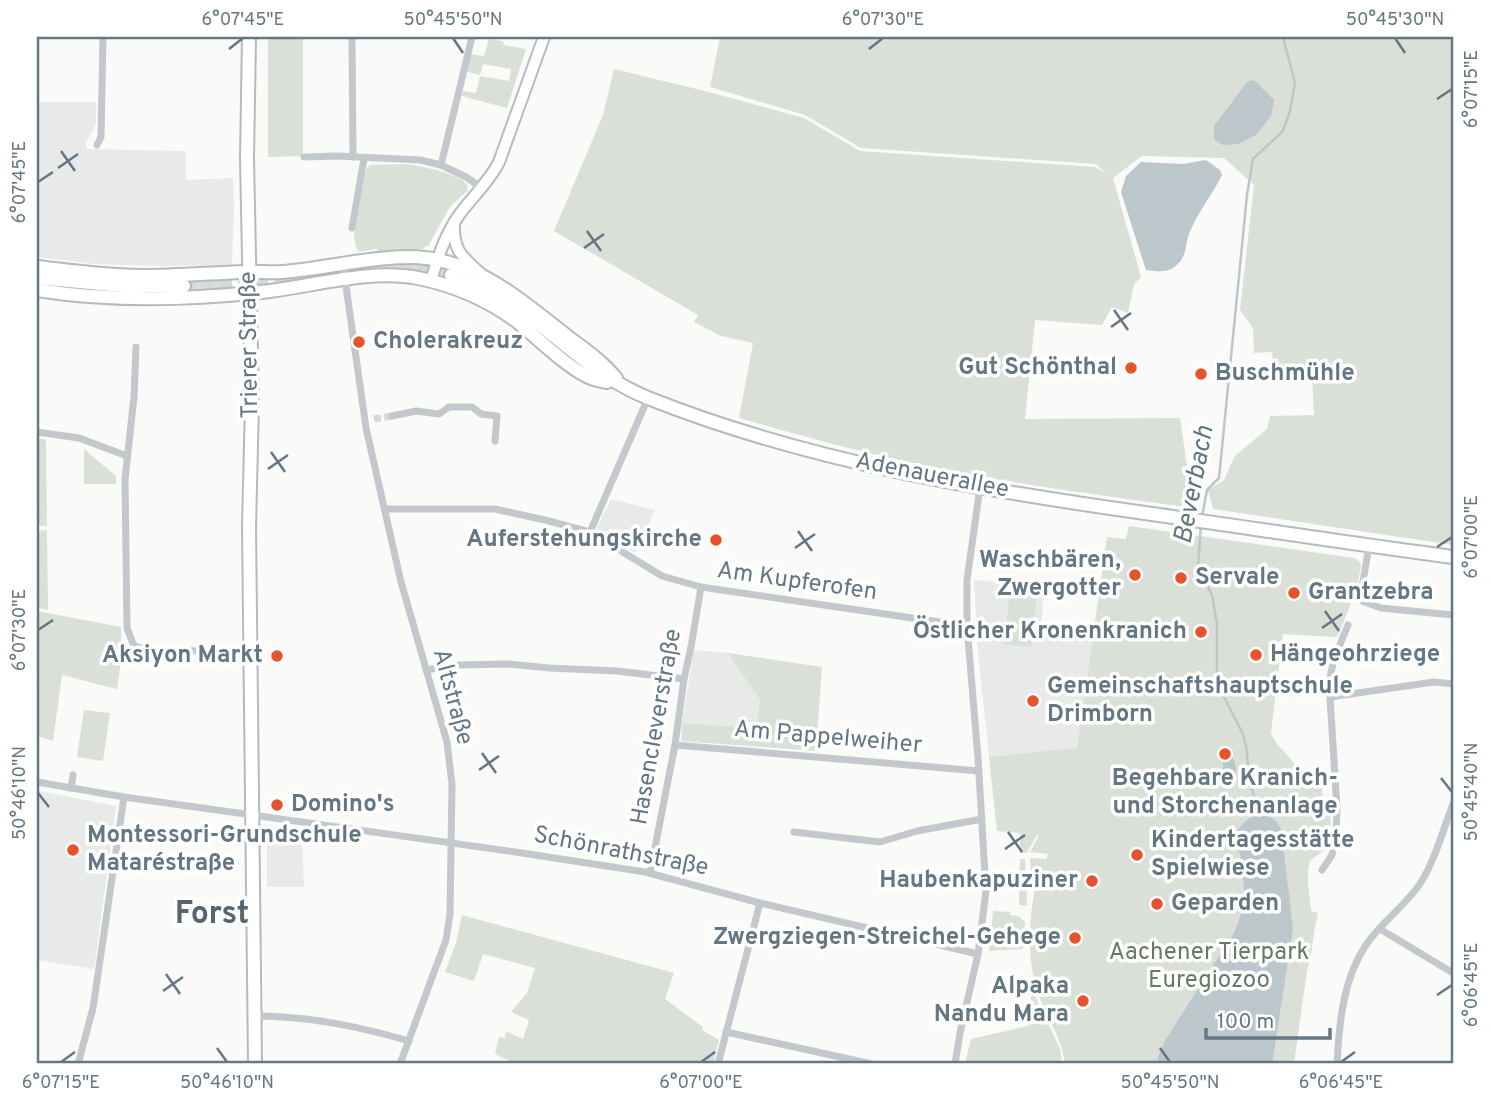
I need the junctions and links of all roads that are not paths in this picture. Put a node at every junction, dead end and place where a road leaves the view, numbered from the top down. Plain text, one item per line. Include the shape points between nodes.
1 (103, 37) edge
2 (249, 37) edge
3 (352, 37) edge
4 (472, 37) edge
5 (544, 37) edge
6 (97, 145) dead end
7 (304, 157) dead end
8 (353, 157) junction
9 (363, 159) junction
10 (441, 165) junction
11 (482, 188) junction
12 (454, 223) junction
13 (352, 228) dead end
14 (437, 260) junction
15 (343, 265) junction
16 (37, 267) edge
17 (249, 271) junction
18 (451, 275) tunnel mouth
19 (485, 277) junction
20 (37, 278) edge
21 (346, 280) junction
22 (431, 281) junction
23 (184, 286) tunnel mouth
24 (37, 290) edge
25 (250, 293) junction
26 (136, 347) dead end
27 (623, 386) junction
28 (648, 398) junction
29 (392, 416) tunnel mouth
30 (37, 432) edge
31 (495, 441) dead end
32 (127, 456) junction
33 (980, 487) junction
34 (385, 509) junction
35 (590, 533) junction
36 (1369, 546) junction
37 (1453, 557) edge
38 (701, 587) junction
39 (1453, 615) edge
40 (1348, 625) dead end
41 (967, 626) junction
42 (250, 652) junction
43 (426, 670) junction
44 (684, 679) junction
45 (1453, 684) edge
46 (1330, 696) junction
47 (675, 745) junction
48 (979, 771) junction
49 (73, 775) dead end
50 (37, 782) edge
51 (71, 788) junction
52 (124, 797) junction
53 (1453, 804) edge
54 (253, 816) junction
55 (982, 819) junction
56 (794, 832) dead end
57 (451, 843) junction
58 (1322, 870) dead end
59 (650, 873) junction
60 (760, 903) junction
61 (1380, 929) junction
62 (978, 954) junction
63 (1453, 973) edge
64 (255, 1016) junction
65 (726, 1032) junction
66 (409, 1041) junction
67 (78, 1064) edge
68 (255, 1064) edge
69 (400, 1064) edge
70 (719, 1064) edge
71 (872, 1064) edge
72 (955, 1064) edge
73 (1336, 1064) edge

1 - 6 street via 101,137
2 - 17 main road, Trierer Straße
3 - 8 street
4 - 10 street
5 - 11 main road via 499,162
7 - 8 street
8 - 9 street
9 - 10 street via 405,158
9 - 13 street
10 - 11 street
11 - 12 main road
12 - 14 main road
12 - 19 main road via 458,253
14 - 15 main road via 392,258
14 - 19 main road
14 - 22 main road
15 - 17 main road
15 - 21 street, Altstraße
16 - 17 main road via 141,276
17 - 25 main road, Trierer Straße
18 - 27 main road, Adenauerallee via 500,298
19 - 27 main road via 516,295 602,362
20 - 23 main road
21 - 22 main road via 392,275
21 - 25 main road
21 - 34 street, Altstraße
22 - 27 main road via 500,310 590,378
24 - 25 main road via 130,298
25 - 42 main road, Trierer Straße
26 - 32 street
27 - 28 main road, Adenauerallee
28 - 33 main road, Adenauerallee via 817,452
28 - 35 street
29 - 31 street via 472,407 481,414 497,416
30 - 32 street via 79,438
32 - 42 street via 127,628 134,646
33 - 36 main road, Adenauerallee
33 - 41 street via 967,579
34 - 35 street, Am Kupferofen via 495,509
34 - 43 street, Altstraße
35 - 38 street, Am Kupferofen via 662,576
36 - 37 main road, Adenauerallee
36 - 39 street via 1362,601 1381,608
38 - 41 street, Am Kupferofen
38 - 44 street, Hasencleverstraße
40 - 46 street via 1334,659
41 - 48 street
42 - 54 main road, Trierer Straße
43 - 44 street via 507,664
43 - 57 street, Altstraße via 447,742
44 - 47 street, Hasencleverstraße
45 - 46 street via 1434,682
46 - 58 street via 1336,837
47 - 48 street, Am Pappelweiher
47 - 59 street, Hasencleverstraße
48 - 55 street
49 - 51 street
50 - 51 street, Schönrathstraße
51 - 52 street, Schönrathstraße
52 - 54 street, Schönrathstraße
52 - 67 street via 93,1008
53 - 61 street via 1426,873
54 - 57 street, Schönrathstraße
54 - 64 main road, Trierer Straße
55 - 56 street via 880,842
55 - 62 street via 986,891
57 - 59 street, Schönrathstraße
57 - 66 street, Altstraße via 446,940
59 - 60 street, Schönrathstraße
60 - 62 street, Schönrathstraße
60 - 65 street
61 - 63 street
61 - 73 street via 1354,964
62 - 72 street
64 - 66 street via 327,1021
64 - 68 main road, Trierer Straße
65 - 70 street
65 - 71 street
66 - 69 street, Altstraße

